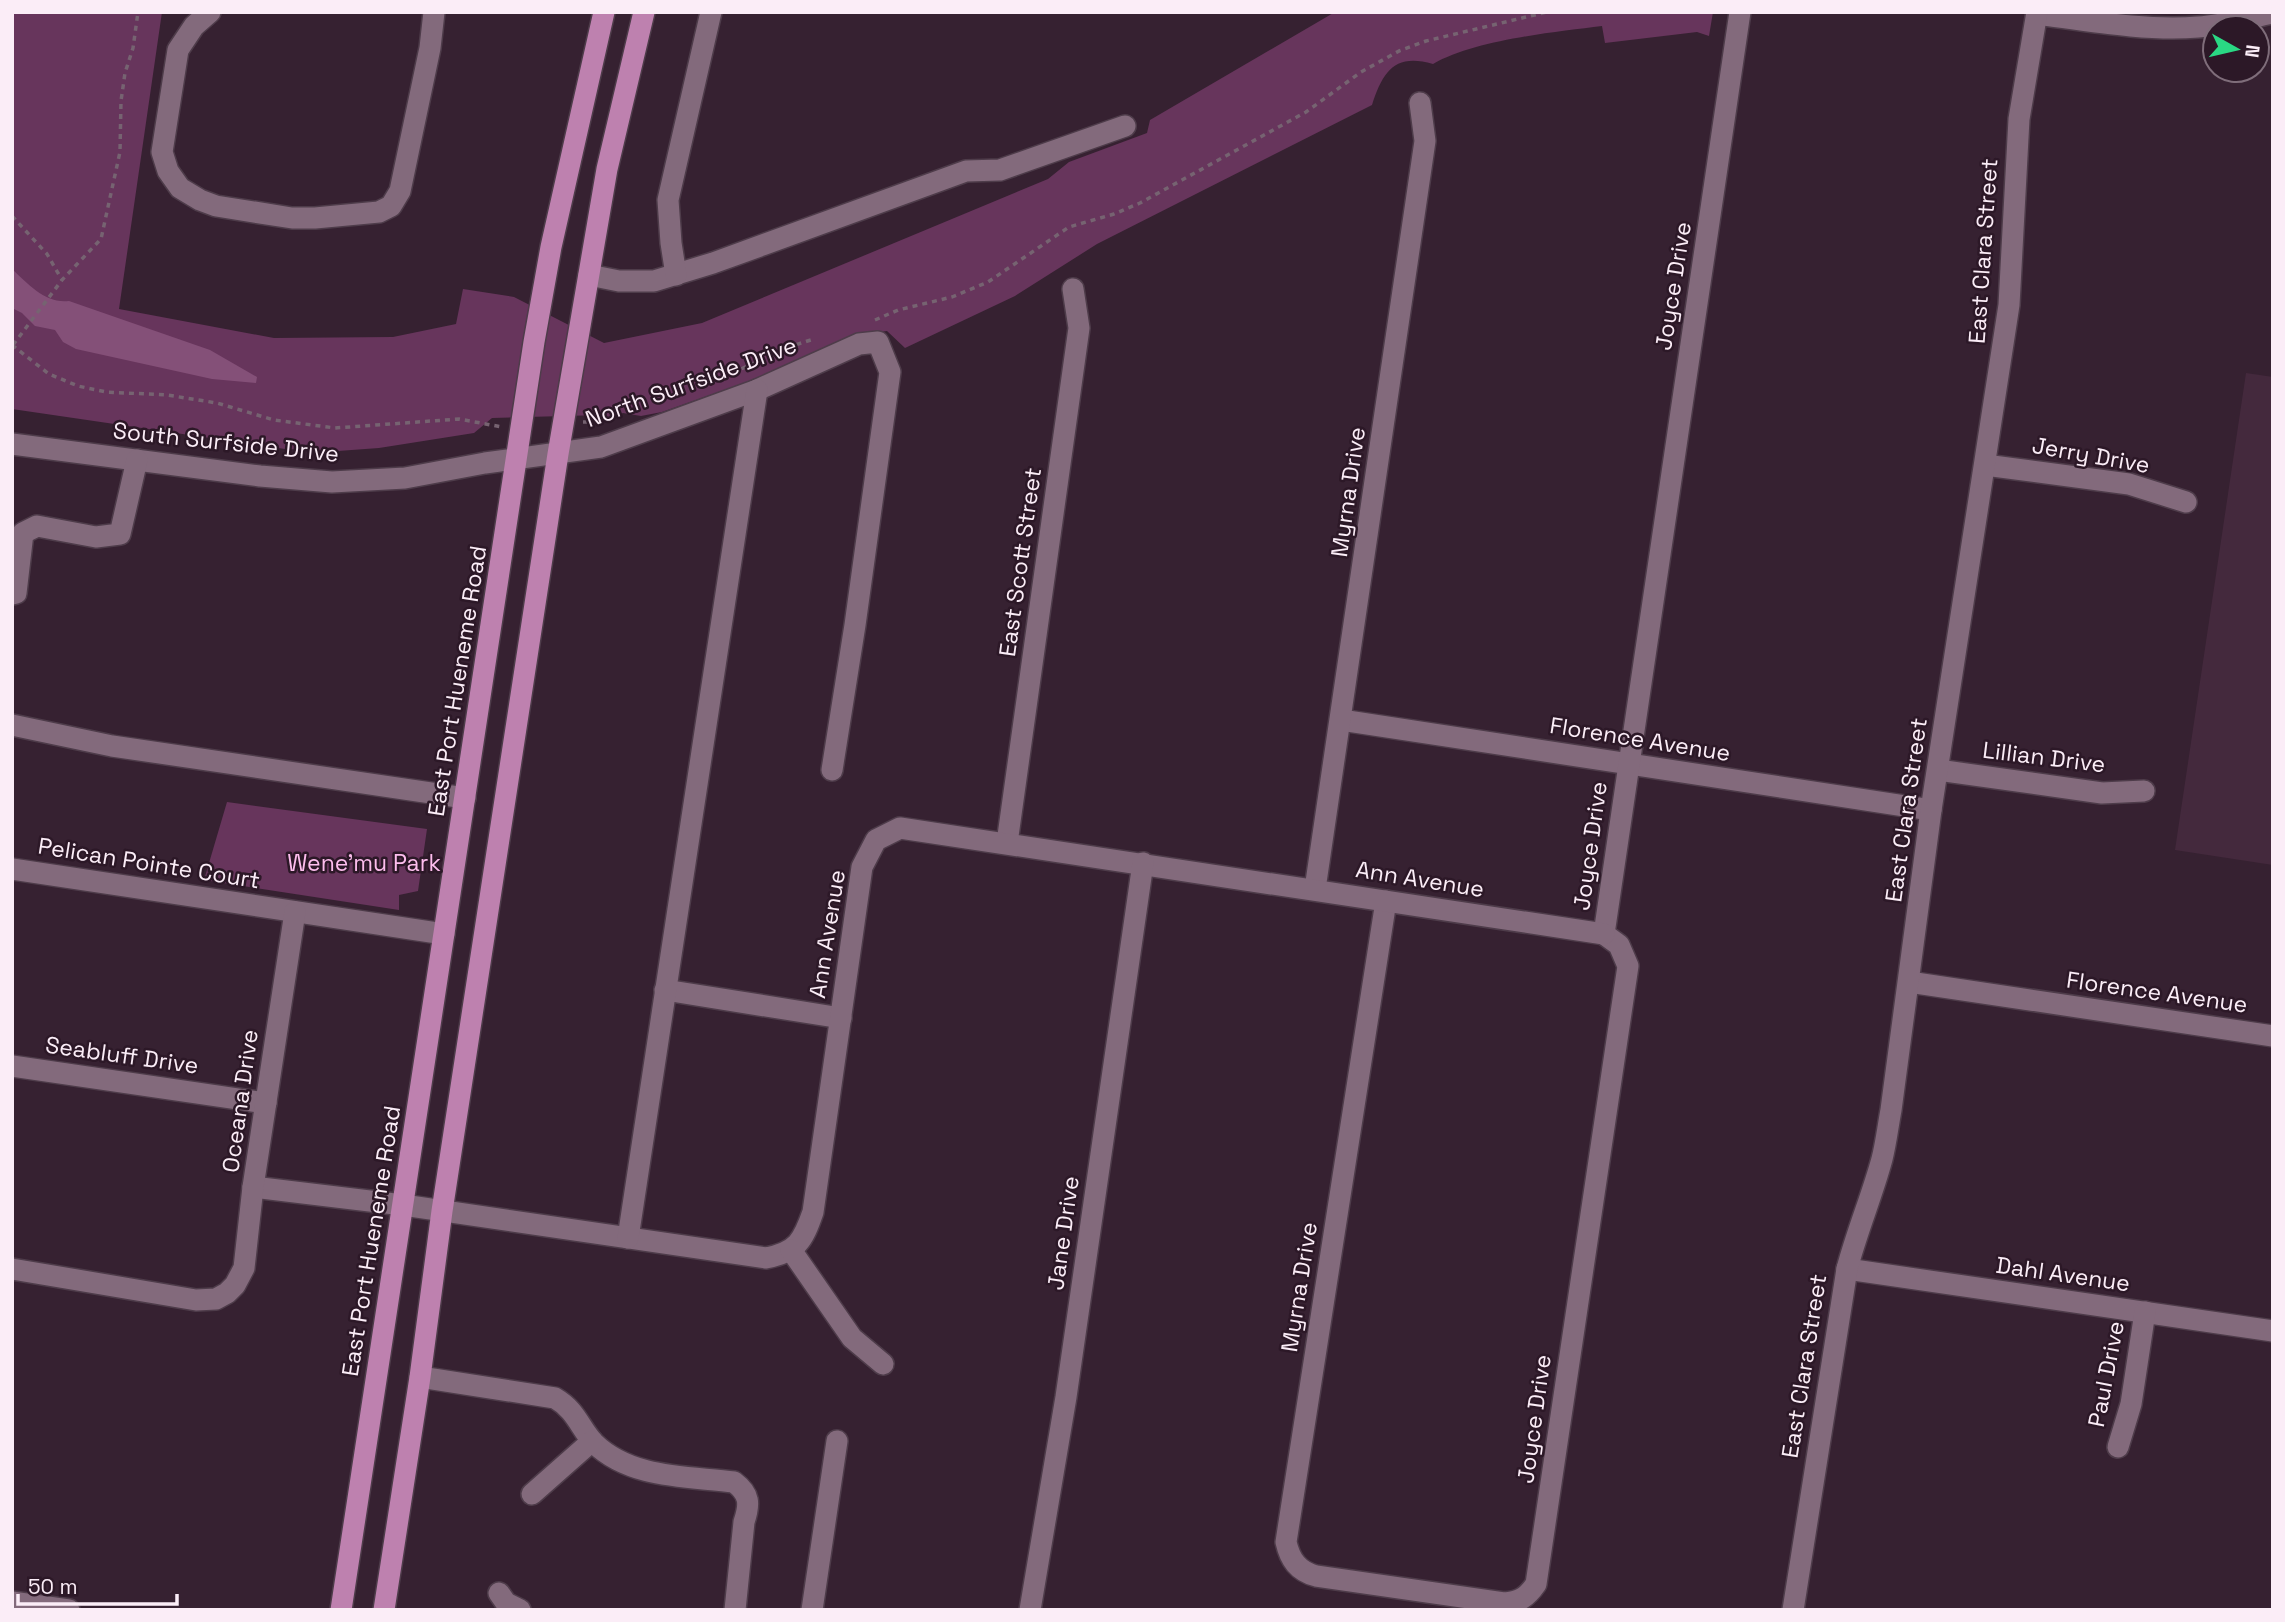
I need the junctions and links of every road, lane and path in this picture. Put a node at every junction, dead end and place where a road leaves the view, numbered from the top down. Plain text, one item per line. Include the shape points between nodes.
1 (138, 12) edge
2 (210, 12) edge
3 (434, 12) edge
4 (604, 12) edge
5 (644, 12) edge
6 (710, 12) edge
7 (1547, 12) edge
8 (1740, 12) edge
9 (2037, 13) edge
10 (2272, 14) edge
11 (1420, 103) dead end
12 (1125, 126) dead end
13 (12, 216) edge
14 (589, 275) junction
15 (676, 275) junction
16 (62, 280) junction
17 (1073, 289) dead end
18 (864, 325) dead end
19 (818, 338) dead end
20 (12, 345) edge
21 (699, 387) dead end
22 (757, 390) junction
23 (593, 421) dead end
24 (608, 423) dead end
25 (496, 427) dead end
26 (12, 444) edge
27 (558, 454) junction
28 (517, 459) junction
29 (137, 460) junction
30 (1985, 465) junction
31 (2186, 502) dead end
32 (12, 594) edge
33 (1341, 720) junction
34 (12, 725) edge
35 (1628, 763) junction
36 (832, 770) dead end
37 (1938, 770) junction
38 (2144, 791) dead end
39 (465, 798) junction
40 (1931, 810) junction
41 (1007, 842) junction
42 (1143, 863) junction
43 (12, 869) edge
44 (1315, 889) junction
45 (1387, 901) junction
46 (295, 912) junction
47 (1604, 933) junction
48 (444, 934) junction
49 (1909, 982) junction
50 (665, 990) junction
51 (841, 1018) junction
52 (2273, 1036) edge
53 (12, 1066) edge
54 (266, 1103) junction
55 (254, 1187) junction
56 (403, 1205) junction
57 (442, 1211) junction
58 (628, 1238) junction
59 (791, 1250) junction
60 (12, 1269) edge
61 (1847, 1269) junction
62 (2145, 1312) junction
63 (2273, 1331) edge
64 (883, 1364) dead end
65 (419, 1377) junction
66 (592, 1441) junction
67 (837, 1441) dead end
68 (2118, 1447) dead end
69 (532, 1494) dead end
70 (499, 1593) dead end
71 (1405, 1600) edge
72 (12, 1602) edge
73 (69, 1610) edge
74 (341, 1610) edge
75 (384, 1610) edge
76 (520, 1610) edge
77 (735, 1610) edge
78 (812, 1610) edge
79 (1030, 1610) edge
80 (1793, 1610) edge

1 - 16 path via 121,101 120,152 103,232 94,249
2 - 3 street via 178,51 162,152 168,171 180,188 216,206 315,218 379,212 391,206 400,191
4 - 28 main road, East Port Hueneme Road via 551,247
5 - 14 main road via 607,169
6 - 15 street via 668,200
7 - 18 path via 1399,51 1306,112 1140,203 1069,227 988,282
8 - 35 street, Joyce Drive
9 - 10 street via 2148,27 2226,24
9 - 30 street, East Clara Street via 2019,120 2009,305
11 - 33 street, Myrna Drive via 1425,141
12 - 15 street via 1000,170 966,171
13 - 16 path via 47,254
14 - 15 street via 619,281 654,281
14 - 27 main road
16 - 20 path
17 - 41 street, East Scott Street via 1079,328
19 - 21 path
20 - 25 path via 49,374 106,392 217,403 309,426 365,427 459,419
22 - 27 street, North Surfside Drive via 601,447
22 - 36 street, North Surfside Drive via 859,344 878,342 890,372
22 - 50 street
23 - 24 path
26 - 29 street, South Surfside Drive
27 - 28 street, North Surfside Drive
27 - 57 main road
28 - 29 street, South Surfside Drive via 405,478 332,482
28 - 39 main road, East Port Hueneme Road
29 - 32 street via 120,534 96,537 37,526 23,533 16,593
30 - 31 street, Jerry Drive via 2129,484
30 - 37 street, East Clara Street
33 - 35 street, Florence Avenue
33 - 44 street, Myrna Drive
34 - 39 street via 112,746
35 - 40 street, Florence Avenue
35 - 47 street, Joyce Drive
37 - 38 street, Lillian Drive via 2102,793
37 - 40 street, East Clara Street
39 - 48 main road, East Port Hueneme Road
40 - 49 street, East Clara Street
41 - 42 street, Ann Avenue
41 - 51 street, Ann Avenue via 900,828 876,840 862,867
42 - 44 street, Ann Avenue
42 - 79 street, Jane Drive via 1066,1397
43 - 46 street, Pelican Pointe Court
44 - 45 street, Ann Avenue
45 - 47 street, Ann Avenue
45 - 71 street, Myrna Drive via 1286,1542 1288,1554 1307,1573
46 - 48 street, Pelican Pointe Court
46 - 54 street, Oceana Drive
47 - 71 street, Joyce Drive via 1619,944 1628,966 1536,1584 1517,1602
48 - 56 main road, East Port Hueneme Road
49 - 52 street, Florence Avenue
49 - 61 street, East Clara Street via 1883,1156
50 - 51 street
50 - 58 street
51 - 59 street, Ann Avenue via 813,1212 805,1234
53 - 54 street, Seabluff Drive
54 - 55 street, Oceana Drive
55 - 56 street
55 - 60 street, Oceana Drive via 244,1268 235,1286 216,1298 196,1300
56 - 57 street
56 - 74 main road, East Port Hueneme Road
57 - 58 street
57 - 65 main road
58 - 59 street via 766,1258
59 - 64 street via 852,1338
61 - 62 street, Dahl Avenue
61 - 80 street, East Clara Street
62 - 63 street, Dahl Avenue
62 - 68 street, Paul Drive via 2131,1404
65 - 66 street via 555,1398 576,1415
65 - 75 main road
66 - 69 street
66 - 77 street via 613,1459 638,1470 734,1482 744,1489 749,1509
67 - 78 street
70 - 76 street
72 - 73 street

